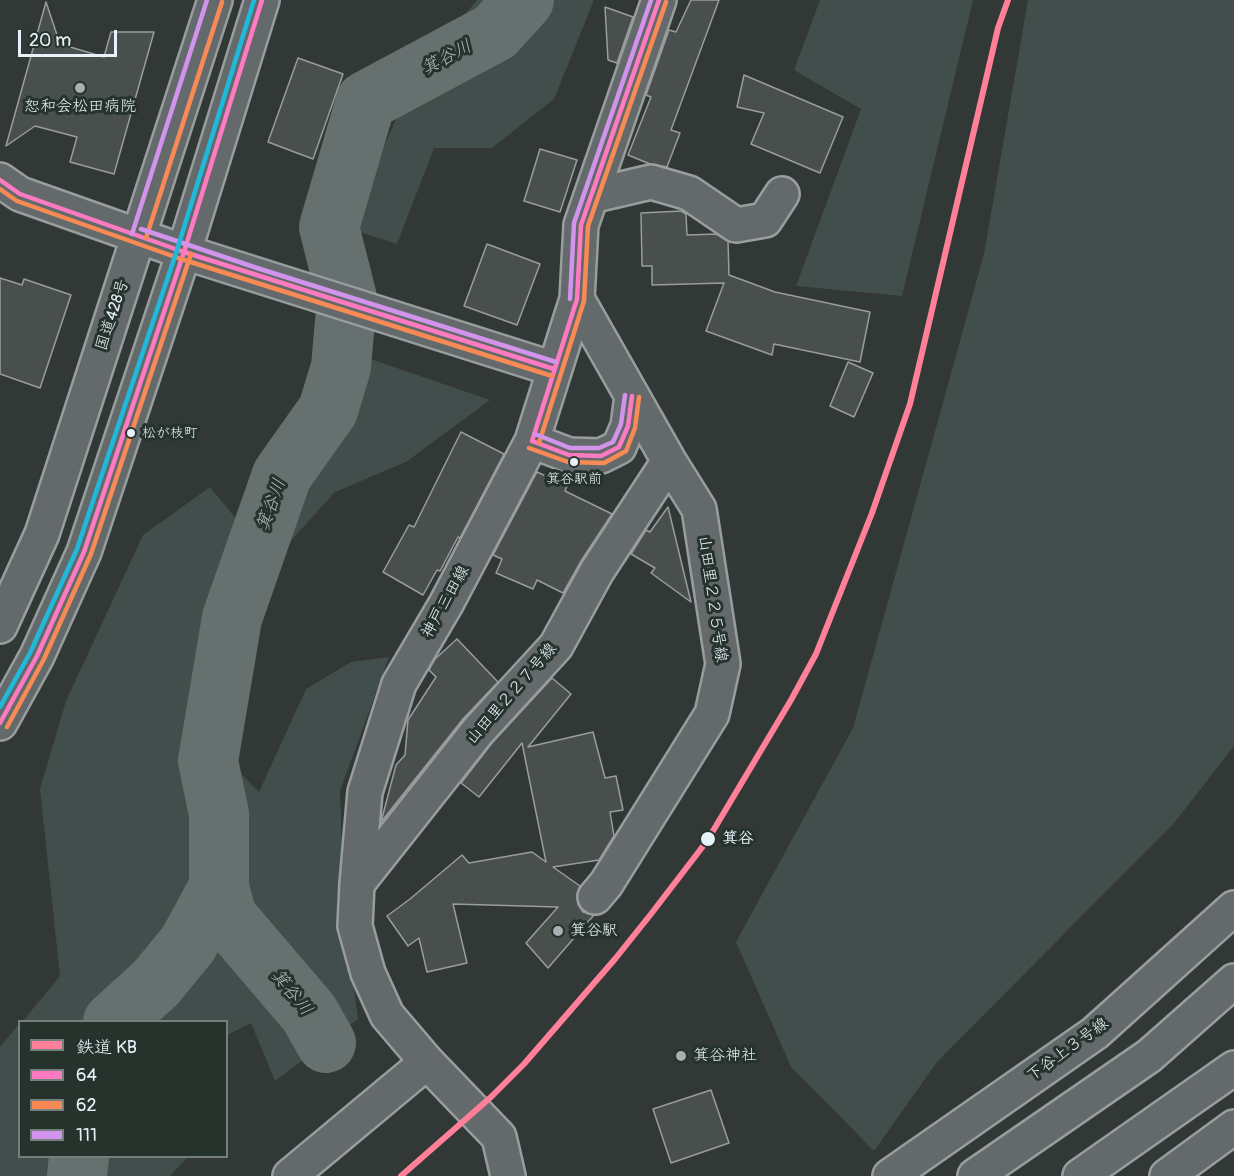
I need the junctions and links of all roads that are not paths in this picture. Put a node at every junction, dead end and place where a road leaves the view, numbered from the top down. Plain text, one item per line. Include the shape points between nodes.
1 (215, 0) edge
2 (262, 0) edge
3 (659, 0) edge
4 (0, 180) edge
5 (782, 194) dead end
6 (591, 196) junction
7 (139, 236) junction
8 (184, 252) junction
9 (578, 299) junction
10 (554, 369) junction
11 (632, 396) junction
12 (532, 441) junction
13 (669, 461) junction
14 (0, 626) edge
15 (0, 723) edge
16 (357, 884) junction
17 (595, 897) dead end
18 (1234, 908) edge
19 (1234, 981) edge
20 (427, 1062) junction
21 (1234, 1068) edge
22 (1234, 1128) edge
23 (290, 1176) edge
24 (508, 1176) edge
25 (890, 1176) edge
26 (975, 1176) edge
27 (1080, 1176) edge
28 (1167, 1176) edge

1 - 7 main road, 国道428号
2 - 8 main road
3 - 6 main road, 神戸三田線
4 - 7 main road via 20,194
5 - 6 main road via 765,220 736,225 689,193 651,182
6 - 9 main road, 神戸三田線 via 581,225
7 - 8 main road
7 - 14 main road, 国道428号 via 42,534
8 - 10 main road
8 - 15 main road via 84,552 37,656
9 - 10 main road, 神戸三田線
9 - 11 main road, 山田里２２５号線
10 - 12 main road, 神戸三田線
11 - 12 main road via 628,426 619,447 601,456 569,455
11 - 13 main road, 山田里２２５号線
12 - 16 main road, 神戸三田線 via 399,684 365,792
13 - 16 main road, 山田里２２７号線 via 597,571 556,646 478,731
13 - 17 main road, 山田里２２５号線 via 699,509 723,664 712,714
16 - 20 main road, 神戸三田線 via 355,927 368,973 387,1015
18 - 25 main road, 下谷上３号線 via 1095,1033
19 - 26 main road via 1149,1056
20 - 23 main road
20 - 24 main road, 神戸三田線 via 499,1137
21 - 27 main road
22 - 28 main road

